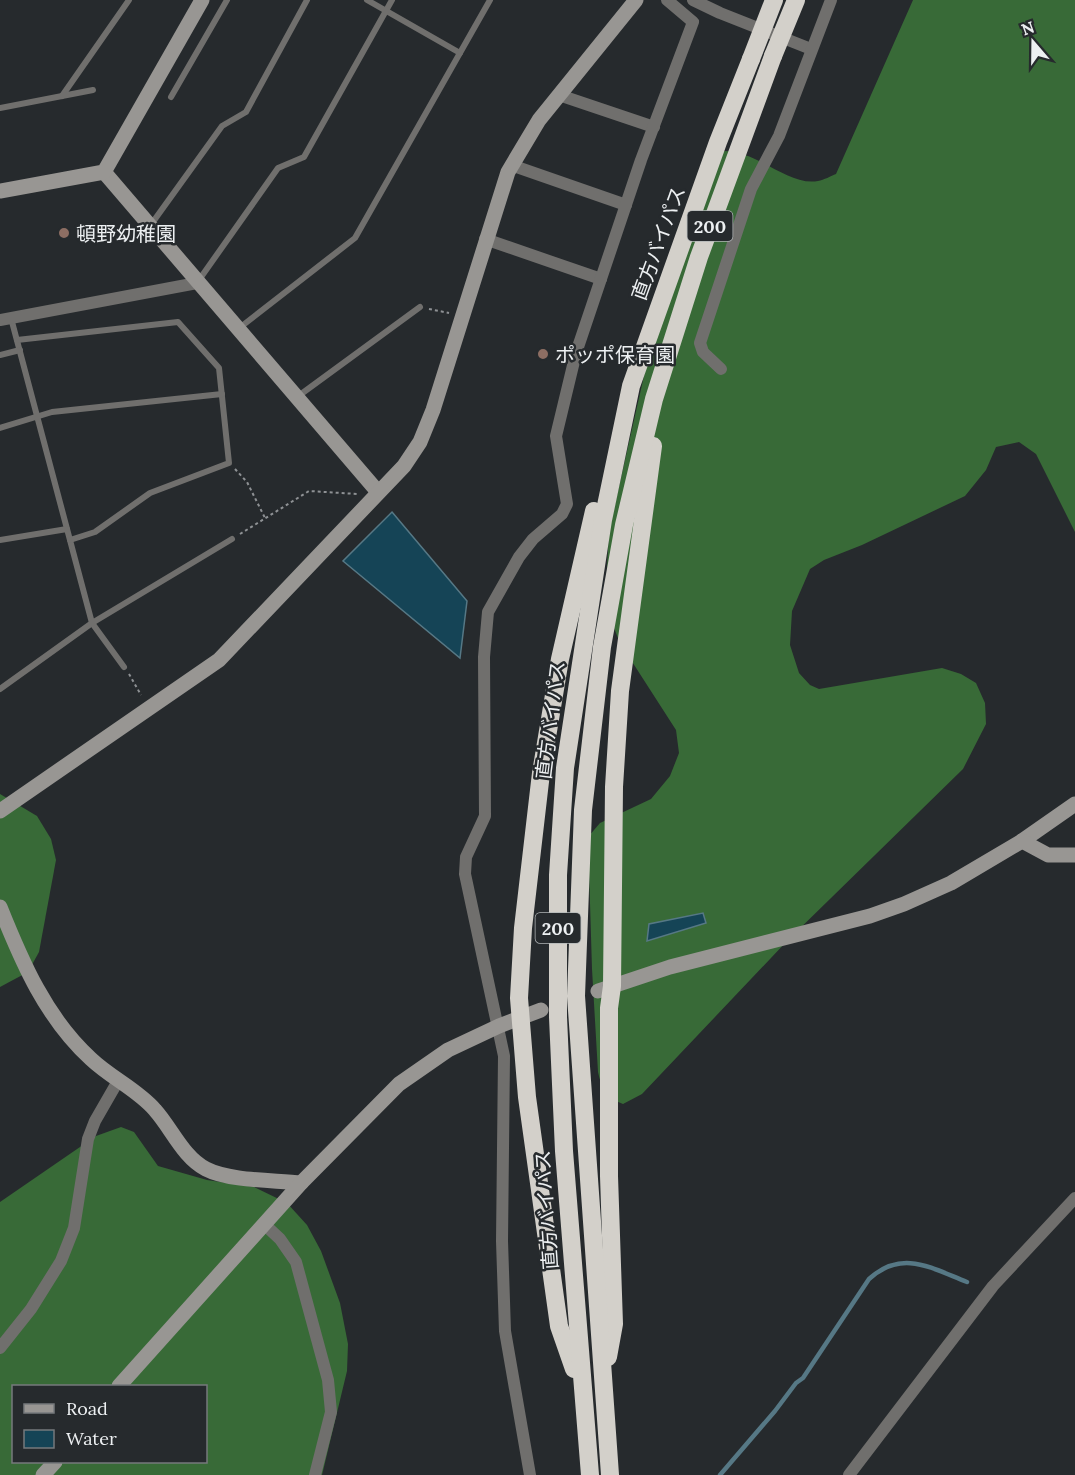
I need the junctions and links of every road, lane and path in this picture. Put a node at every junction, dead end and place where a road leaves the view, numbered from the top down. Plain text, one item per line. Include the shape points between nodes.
1 (129, 0) edge
2 (202, 0) edge
3 (227, 0) edge
4 (307, 0) edge
5 (366, 0) edge
6 (392, 0) edge
7 (490, 0) edge
8 (636, 0) edge
9 (667, 0) edge
10 (693, 0) edge
11 (774, 0) edge
12 (796, 0) edge
13 (831, 0) edge
14 (386, 11) junction
15 (811, 49) junction
16 (460, 53) junction
17 (93, 90) dead end
18 (559, 95) junction
19 (62, 96) junction
20 (171, 98) dead end
21 (0, 108) edge
22 (654, 127) junction
23 (512, 165) junction
24 (104, 172) junction
25 (0, 191) edge
26 (626, 205) junction
27 (150, 226) junction
28 (485, 239) junction
29 (601, 279) junction
30 (197, 283) junction
31 (420, 307) joint
32 (462, 315) junction
33 (6, 319) edge
34 (237, 329) junction
35 (17, 340) junction
36 (20, 350) junction
37 (0, 355) edge
38 (721, 369) dead end
39 (631, 386) junction
40 (222, 393) junction
41 (297, 398) junction
42 (654, 399) junction
43 (37, 414) junction
44 (0, 428) edge
45 (229, 463) junction
46 (378, 492) junction
47 (361, 494) dead end
48 (265, 518) junction
49 (67, 529) junction
50 (232, 538) joint
51 (0, 540) edge
52 (70, 540) junction
53 (92, 622) junction
54 (124, 667) joint
55 (0, 689) edge
56 (149, 710) junction
57 (1075, 804) edge
58 (0, 811) edge
59 (1022, 840) junction
60 (1075, 855) edge
61 (0, 907) edge
62 (605, 989) junction
63 (541, 1010) dead end
64 (519, 1018) junction
65 (499, 1026) junction
66 (118, 1081) junction
67 (301, 1183) junction
68 (1075, 1198) edge
69 (264, 1224) junction
70 (0, 1348) edge
71 (120, 1385) edge
72 (604, 1385) junction
73 (582, 1390) junction
74 (53, 1463) edge
75 (43, 1475) edge
76 (315, 1475) edge
77 (530, 1475) edge
78 (590, 1475) edge
79 (610, 1475) edge
80 (849, 1475) edge

1 - 19 lane
2 - 24 street
3 - 20 lane
4 - 27 lane via 246,112 222,126
5 - 14 lane
6 - 14 lane
7 - 16 lane
8 - 18 street
9 - 22 street via 693,22
10 - 15 street
11 - 39 highway, 直方バイパス / 200, bridge via 718,142
12 - 42 highway, 200, bridge via 699,257
13 - 15 street
14 - 16 lane
14 - 30 lane via 304,157 278,168
15 - 38 street via 779,136 751,189 700,343
16 - 34 lane via 355,238
17 - 19 lane
18 - 22 street
18 - 23 street
19 - 21 lane
22 - 26 street
23 - 26 street
23 - 28 street
24 - 25 street
24 - 27 street
26 - 29 street
27 - 30 street
28 - 29 street
28 - 32 street
29 - 65 street via 576,353 556,436 567,504 562,514 519,557 488,612 484,657 484,816 466,858 465,873
30 - 33 street
30 - 34 street
31 - 32 path
31 - 41 lane
32 - 46 street via 420,442 404,466
33 - 35 lane
34 - 41 street
35 - 36 lane
35 - 40 lane via 178,322 219,368
36 - 37 lane
36 - 43 lane
39 - 64 highway via 612,431 560,658 541,773 523,928
39 - 73 highway, 直方バイパス / 200 via 584,633 565,768 558,875 562,1107
40 - 43 lane
40 - 45 lane
41 - 46 street
42 - 62 highway via 654,443 620,691
42 - 72 highway, 200 via 624,525 602,647 583,810 578,892 576,996
43 - 44 lane
43 - 49 lane
45 - 48 path via 247,482
45 - 52 lane via 150,493 95,532
46 - 56 street via 219,660
47 - 48 path via 309,491
48 - 50 path
49 - 51 lane
49 - 52 lane
50 - 53 lane
52 - 53 lane
53 - 54 lane
53 - 55 lane
54 - 56 path
56 - 58 street
57 - 59 street
59 - 60 street via 1048,855
59 - 62 street via 951,883 904,904 681,964
61 - 66 street via 27,973 63,1027 90,1058
62 - 72 highway via 609,1008 614,1324
63 - 64 street
64 - 65 street
64 - 73 highway via 559,1326
65 - 67 street via 448,1050 399,1084
65 - 77 street via 504,1056 505,1331
66 - 67 street via 147,1101 191,1158 205,1169 221,1175
66 - 70 street via 88,1139 74,1228 61,1261
67 - 69 street
68 - 80 street via 993,1286
69 - 71 street
69 - 76 street via 296,1262 328,1380 331,1412
72 - 79 highway, 200
73 - 78 highway, 直方バイパス / 200
74 - 75 street

